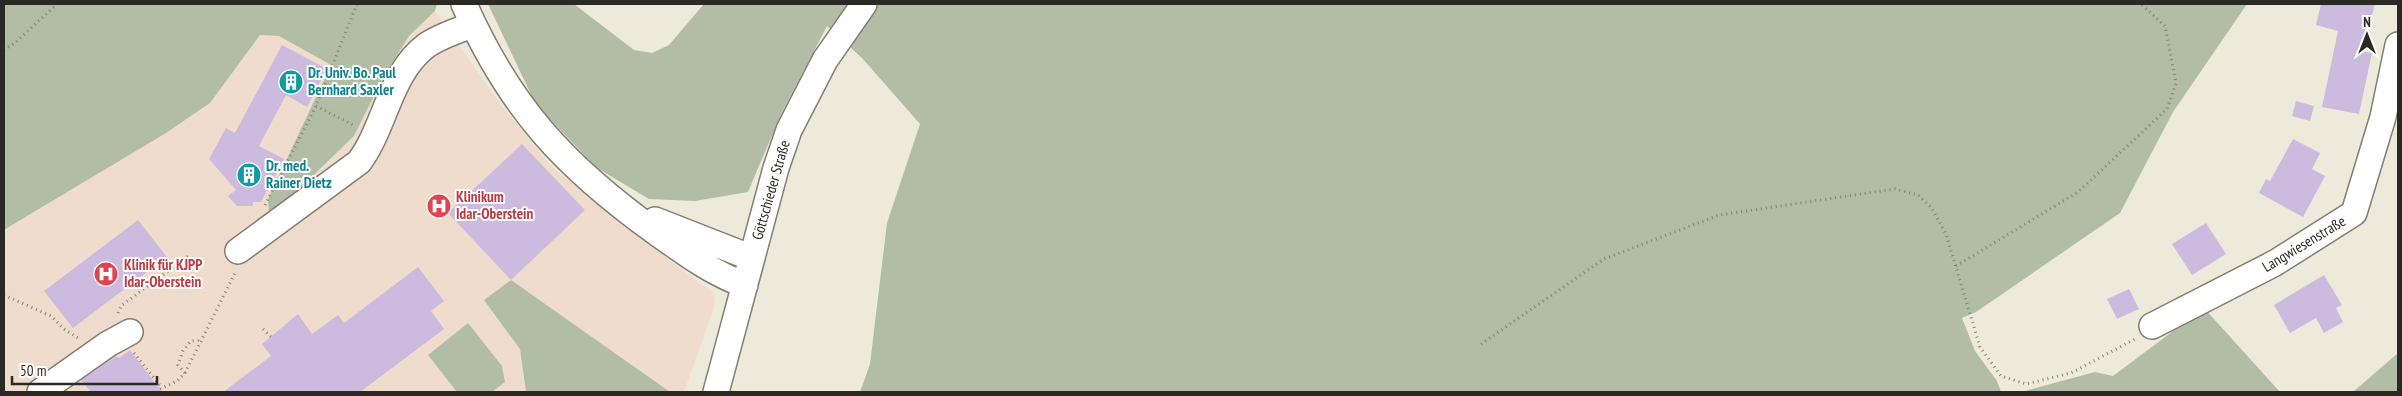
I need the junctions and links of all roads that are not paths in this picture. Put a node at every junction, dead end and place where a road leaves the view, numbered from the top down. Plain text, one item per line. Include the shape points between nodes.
1 (864, 4) edge
2 (469, 14) edge
3 (2398, 45) edge
4 (623, 208) junction
5 (238, 251) road end
6 (752, 258) junction
7 (745, 285) junction
8 (2152, 326) road end
9 (119, 338) road end
10 (40, 392) edge
11 (716, 392) edge

1 - 6 street, Göttschieder Straße via 826,60 789,130
2 - 4 street via 528,116 573,166
2 - 5 street via 455,31 428,44 410,62 359,162
3 - 8 street, Langwiesenstraße via 2383,117 2354,214 2275,263
4 - 6 street
4 - 7 street via 714,272
6 - 7 street, Göttschieder Straße
7 - 11 street, Göttschieder Straße
9 - 10 street

